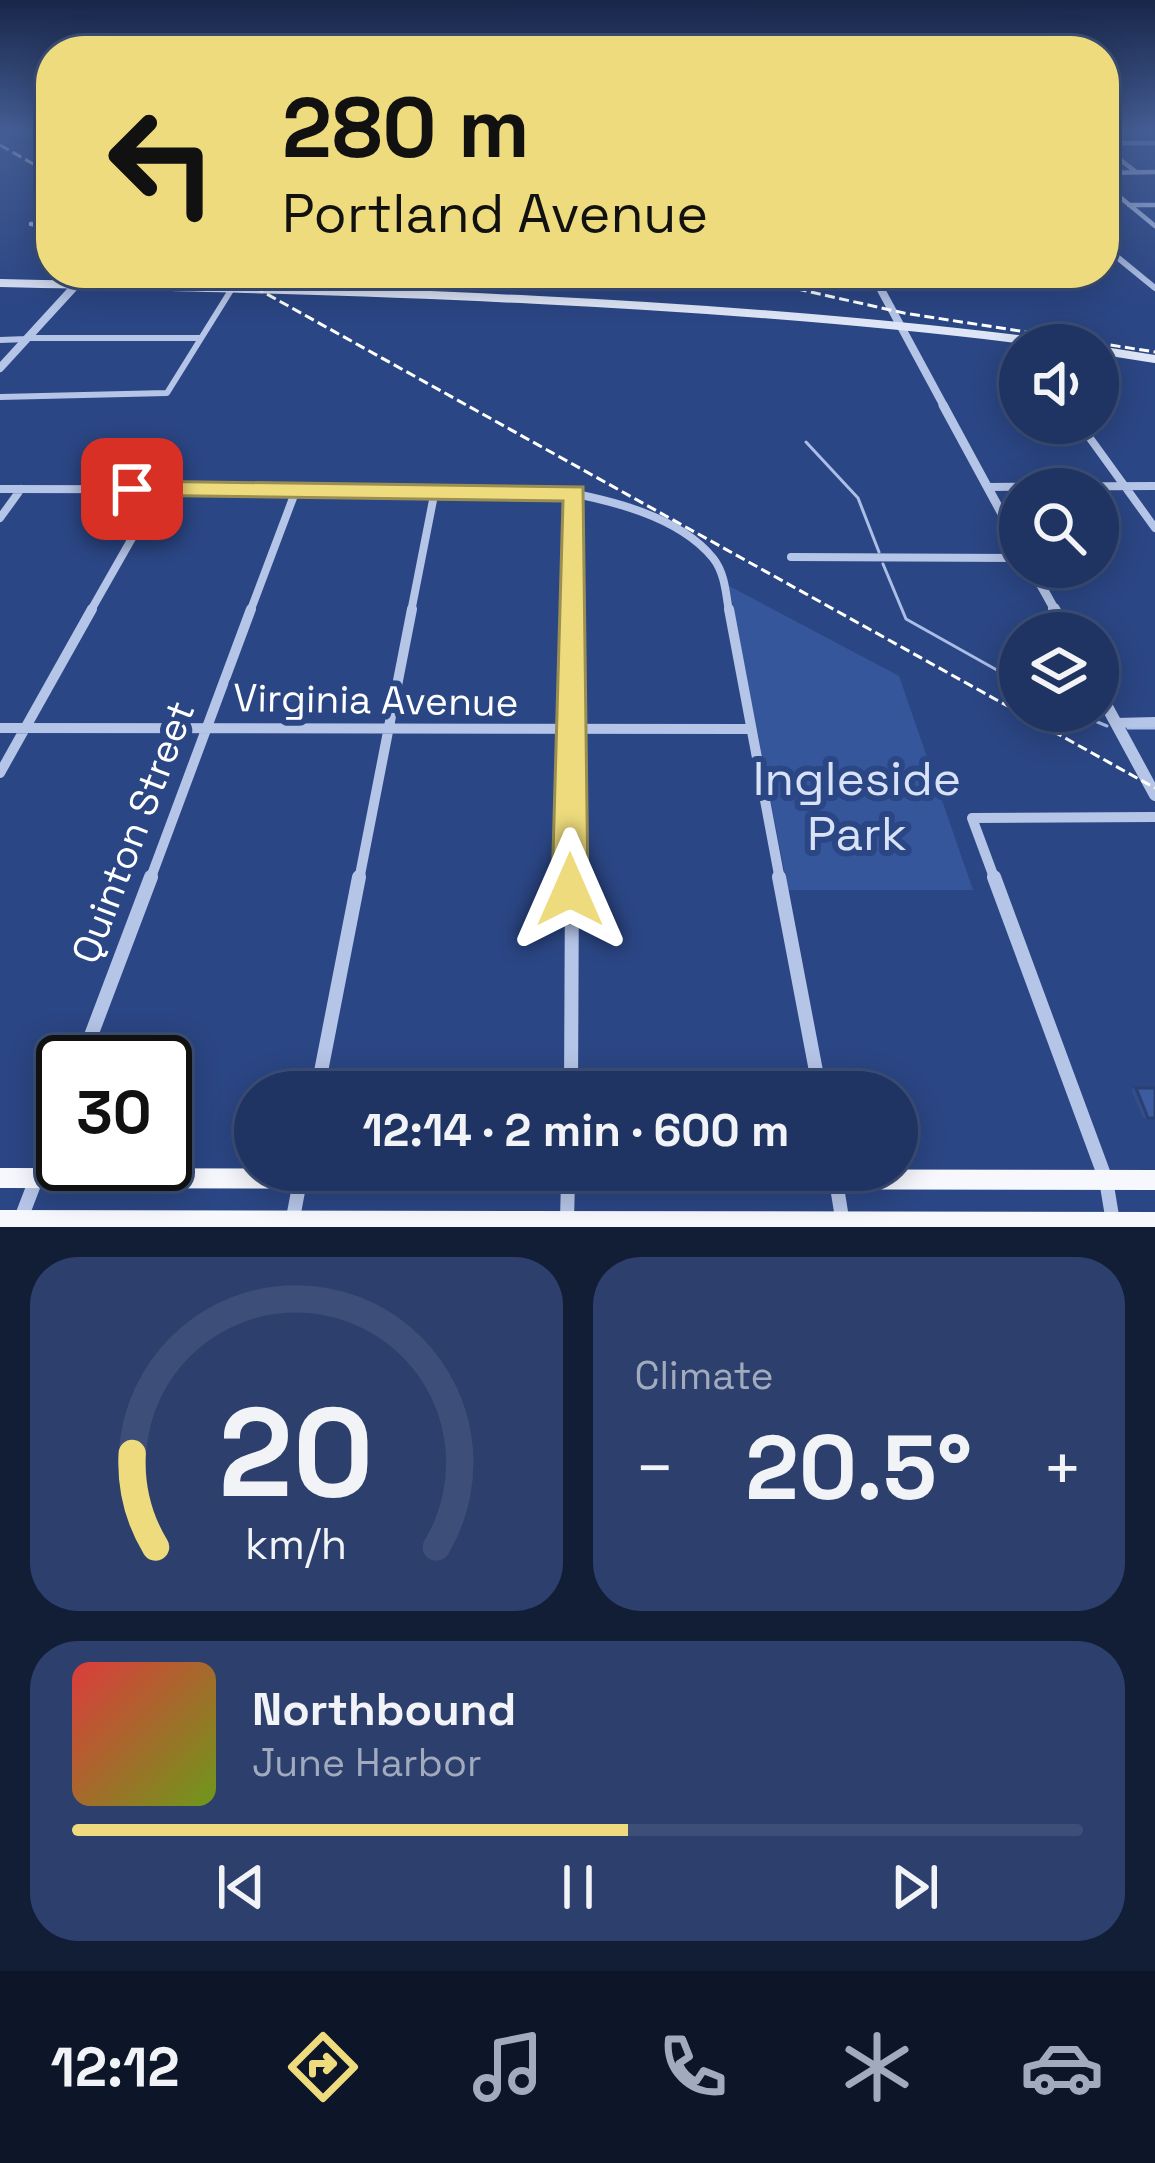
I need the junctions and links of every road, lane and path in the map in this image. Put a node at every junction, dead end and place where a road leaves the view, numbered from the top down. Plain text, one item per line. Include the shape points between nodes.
1 (1119, 197) edge
2 (1129, 205) junction
3 (1155, 205) edge
4 (31, 224) dead end
5 (36, 224) edge
6 (1155, 226) edge
7 (1119, 259) edge
8 (0, 283) edge
9 (36, 283) edge
10 (73, 288) edge
11 (232, 288) edge
12 (252, 288) edge
13 (880, 288) edge
14 (1155, 288) edge
15 (899, 324) junction
16 (201, 338) junction
17 (999, 338) edge
18 (27, 339) junction
19 (0, 340) edge
20 (1119, 353) edge
21 (1150, 358) edge
22 (0, 368) edge
23 (1155, 369) edge
24 (0, 398) edge
25 (1094, 444) edge
26 (1125, 486) junction
27 (1155, 486) edge
28 (988, 487) junction
29 (0, 489) edge
30 (21, 489) junction
31 (160, 489) junction
32 (296, 490) junction
33 (436, 490) junction
34 (574, 493) junction
35 (999, 508) edge
36 (0, 518) edge
37 (1155, 528) edge
38 (791, 557) dead end
39 (999, 558) edge
40 (1155, 722) edge
41 (1119, 723) edge
42 (0, 728) edge
43 (25, 728) junction
44 (207, 729) junction
45 (752, 729) junction
46 (1119, 729) edge
47 (388, 730) junction
48 (572, 732) junction
49 (0, 773) edge
50 (1155, 795) edge
51 (1155, 817) edge
52 (91, 1035) edge
53 (321, 1071) edge
54 (571, 1071) edge
55 (816, 1071) edge
56 (234, 1175) edge
57 (192, 1176) edge
58 (918, 1177) edge
59 (0, 1178) edge
60 (36, 1178) edge
61 (36, 1180) edge
62 (1106, 1180) junction
63 (1155, 1180) edge
64 (298, 1191) edge
65 (568, 1191) edge
66 (838, 1191) edge
67 (13, 1222) edge
68 (1155, 1222) edge
69 (291, 1224) edge
70 (567, 1224) edge
71 (843, 1224) edge
72 (1114, 1224) edge

1 - 2 street
2 - 3 street
2 - 6 street
4 - 5 street
7 - 14 street
8 - 9 main road
10 - 18 street
11 - 16 street
12 - 15 main road
13 - 15 street
15 - 17 main road
15 - 28 street
16 - 18 street
16 - 24 street via 167,393
18 - 19 street
18 - 22 street
20 - 21 main road
21 - 23 street
25 - 26 street
26 - 27 street
26 - 28 street
26 - 37 street
28 - 35 street
29 - 30 street
30 - 31 street
30 - 36 street
31 - 32 street
31 - 43 street
32 - 33 street
32 - 44 street, Quinton Street
33 - 34 street
33 - 47 street
34 - 45 street via 612,502 711,554 722,573
34 - 48 street
38 - 39 street
40 - 41 street
42 - 43 street, Virginia Avenue
43 - 44 street, Virginia Avenue
43 - 49 street
44 - 47 street, Virginia Avenue
44 - 52 street, Quinton Street
45 - 48 street, Virginia Avenue
45 - 55 street
46 - 50 street
47 - 48 street, Virginia Avenue
47 - 53 street
48 - 54 street
51 - 62 street via 972,818
56 - 57 main road
58 - 62 main road
59 - 60 main road
61 - 67 street
62 - 63 main road
62 - 72 street
64 - 69 street
65 - 70 street
66 - 71 street
67 - 69 main road
68 - 72 main road
69 - 70 main road
70 - 71 main road
71 - 72 main road

